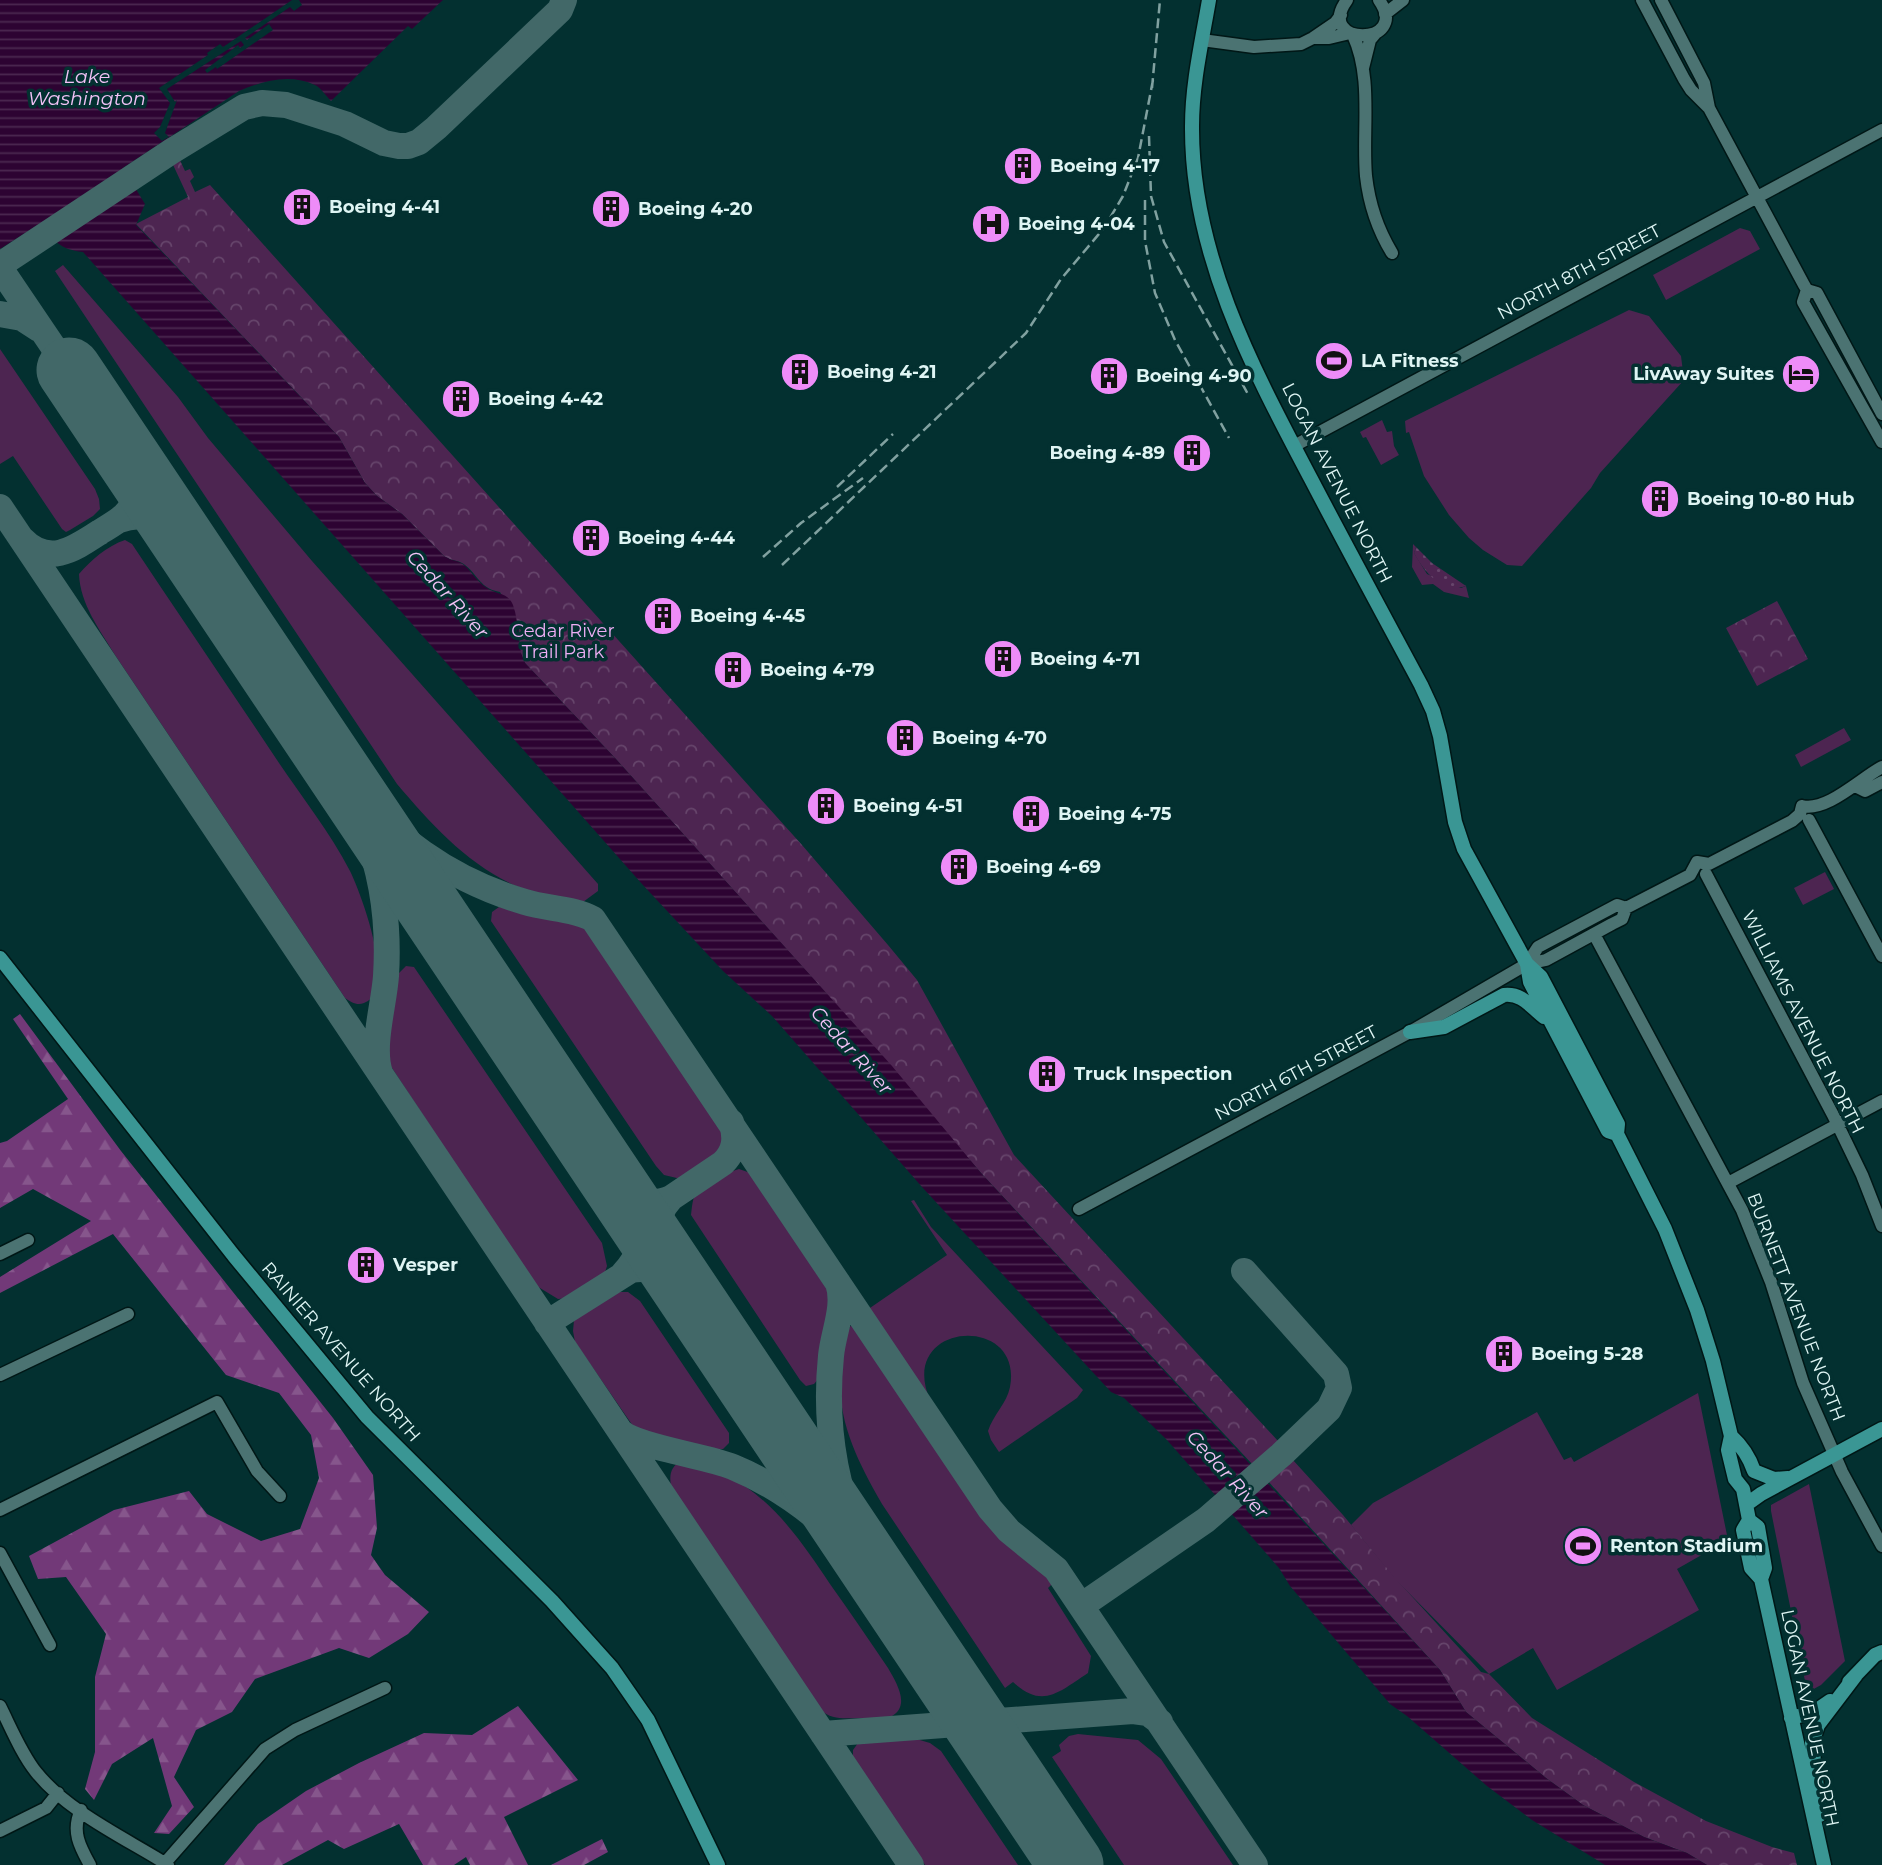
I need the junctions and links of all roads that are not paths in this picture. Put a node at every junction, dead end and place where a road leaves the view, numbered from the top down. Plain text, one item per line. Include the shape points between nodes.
1 (1209, 0) edge
2 (1347, 0) edge
3 (1379, 0) edge
4 (1403, 0) edge
5 (1642, 0) edge
6 (1661, 0) edge
7 (1385, 14) junction
8 (1341, 15) junction
9 (1351, 34) junction
10 (1375, 34) junction
11 (1314, 38) junction
12 (1202, 40) junction
13 (1363, 69) junction
14 (1709, 108) junction
15 (1882, 130) edge
16 (1756, 196) junction
17 (1392, 253) dead end
18 (1807, 290) junction
19 (1882, 414) edge
20 (1882, 442) edge
21 (1294, 446) junction
22 (1882, 767) edge
23 (1882, 782) edge
24 (1855, 786) junction
25 (1843, 793) junction
26 (1809, 820) junction
27 (1780, 827) junction
28 (1739, 849) junction
29 (1706, 874) junction
30 (1671, 885) junction
31 (1626, 908) junction
32 (1594, 934) junction
33 (1882, 956) edge
34 (2, 960) edge
35 (1527, 964) junction
36 (1551, 1022) junction
37 (1410, 1032) junction
38 (1882, 1101) edge
39 (1838, 1125) junction
40 (1617, 1134) junction
41 (1728, 1183) junction
42 (1079, 1209) dead end
43 (1882, 1226) edge
44 (28, 1240) dead end
45 (0, 1254) edge
46 (128, 1314) dead end
47 (0, 1375) edge
48 (1882, 1429) edge
49 (1736, 1440) junction
50 (1835, 1455) junction
51 (1793, 1477) junction
52 (279, 1496) dead end
53 (1745, 1497) junction
54 (0, 1510) edge
55 (1882, 1546) edge
56 (0, 1553) edge
57 (50, 1645) dead end
58 (1882, 1652) edge
59 (1856, 1675) junction
60 (385, 1688) dead end
61 (0, 1706) edge
62 (1791, 1718) junction
63 (58, 1793) junction
64 (81, 1810) junction
65 (0, 1831) edge
66 (166, 1864) edge
67 (717, 1864) edge
68 (90, 1865) edge
69 (1825, 1865) edge

1 - 12 main road, LOGAN AVENUE NORTH
2 - 8 street
3 - 7 street
4 - 7 street
5 - 14 street via 1684,79
6 - 14 street via 1704,83
7 - 10 street
8 - 9 street
8 - 11 street
9 - 10 street
9 - 11 street
9 - 13 street
10 - 13 street
11 - 12 street via 1301,44 1254,47
12 - 21 main road, LOGAN AVENUE NORTH via 1192,125 1205,237 1232,319
13 - 17 street via 1366,178 1374,214
14 - 16 street
15 - 16 street, NORTH 8TH STREET
16 - 18 street
16 - 21 street, NORTH 8TH STREET
18 - 19 street via 1817,293
18 - 20 street via 1803,302
21 - 35 main road, LOGAN AVENUE NORTH via 1424,691 1440,736 1464,849
22 - 24 street, NORTH 6TH STREET
23 - 24 street, NORTH 6TH STREET via 1865,791
24 - 25 street, NORTH 6TH STREET
25 - 26 street, NORTH 6TH STREET via 1833,807
25 - 27 street, NORTH 6TH STREET via 1829,792 1802,806 1786,815
26 - 27 street, NORTH 6TH STREET via 1793,829
26 - 33 street
27 - 28 street, NORTH 6TH STREET
28 - 29 street, NORTH 6TH STREET via 1731,860
28 - 30 street, NORTH 6TH STREET via 1724,848 1697,862 1678,873
29 - 30 street, NORTH 6TH STREET via 1681,888
29 - 39 street, WILLIAMS AVENUE NORTH
30 - 31 street, NORTH 6TH STREET
31 - 32 street, NORTH 6TH STREET via 1622,919
31 - 35 street, NORTH 6TH STREET via 1617,905 1538,947
32 - 35 street, NORTH 6TH STREET via 1546,960
32 - 41 street, BURNETT AVENUE NORTH
34 - 67 main road, RAINIER AVENUE NORTH via 367,1418 552,1601 612,1668 648,1720
35 - 36 main road, LOGAN AVENUE NORTH via 1530,982
35 - 37 street, NORTH 6TH STREET
35 - 40 main road, LOGAN AVENUE NORTH via 1541,977 1618,1124
36 - 37 main road via 1510,994 1444,1027
36 - 40 main road, LOGAN AVENUE NORTH via 1608,1131
37 - 42 street, NORTH 6TH STREET
38 - 39 street
39 - 41 street
39 - 43 street, WILLIAMS AVENUE NORTH
40 - 49 main road, LOGAN AVENUE NORTH via 1682,1268
41 - 50 street, BURNETT AVENUE NORTH via 1752,1231 1803,1383
44 - 45 street
46 - 47 street
48 - 50 main road
49 - 51 main road via 1754,1471 1774,1479
49 - 53 main road, LOGAN AVENUE NORTH via 1748,1476
50 - 51 main road
50 - 55 street, BURNETT AVENUE NORTH
51 - 53 main road
52 - 54 street via 257,1471 217,1402
53 - 62 main road, LOGAN AVENUE NORTH via 1749,1520 1743,1530 1751,1567 1761,1579
56 - 57 street
58 - 59 main road
59 - 62 main road via 1820,1709
59 - 69 main road via 1818,1724 1812,1743
60 - 66 street via 265,1749
61 - 63 street via 34,1769
62 - 69 main road, LOGAN AVENUE NORTH
63 - 64 street
63 - 65 street via 46,1808
64 - 66 street
64 - 68 street via 77,1836

